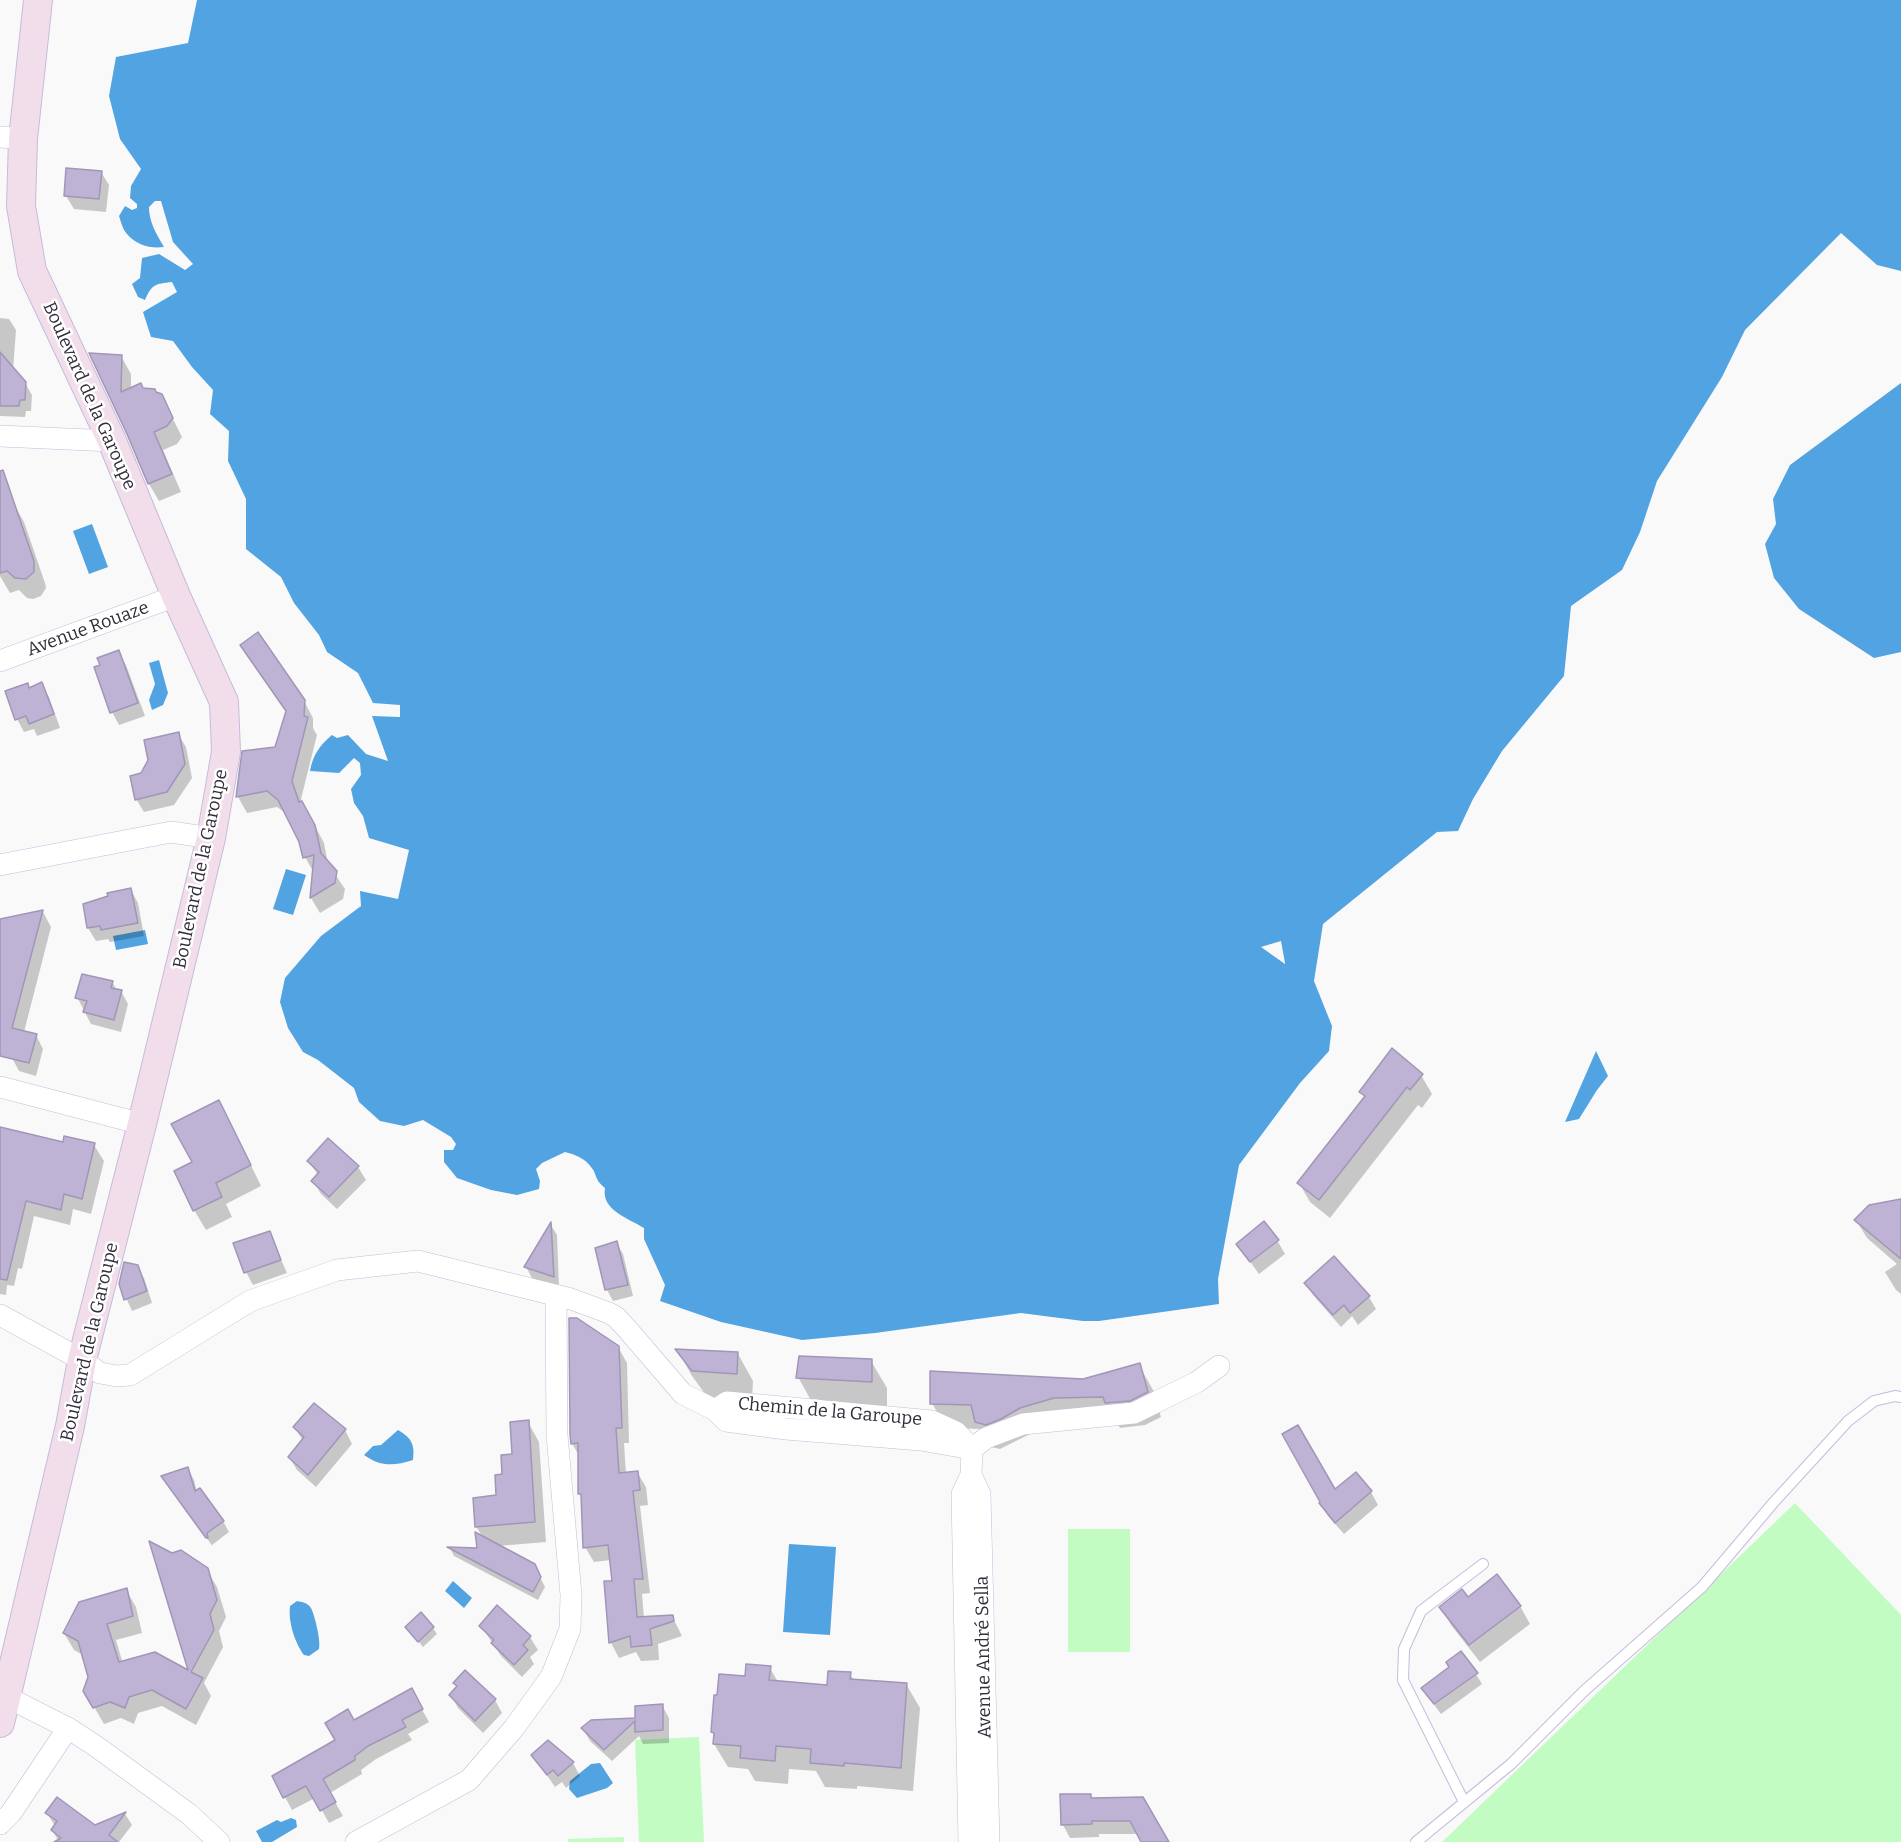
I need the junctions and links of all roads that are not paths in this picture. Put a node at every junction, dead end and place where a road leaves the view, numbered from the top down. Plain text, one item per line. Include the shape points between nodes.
1 (38, 0) edge
2 (12, 138) edge
3 (0, 436) edge
4 (112, 441) junction
5 (176, 596) junction
6 (0, 661) edge
7 (211, 838) junction
8 (0, 865) edge
9 (0, 1087) edge
10 (142, 1124) junction
11 (556, 1296) junction
12 (0, 1315) edge
13 (82, 1360) junction
14 (1219, 1366) dead end
15 (1901, 1397) edge
16 (972, 1449) junction
17 (971, 1475) junction
18 (1483, 1564) dead end
19 (3, 1710) edge
20 (68, 1728) junction
21 (1464, 1802) junction
22 (0, 1824) edge
23 (219, 1842) edge
24 (356, 1842) edge
25 (969, 1842) edge
26 (989, 1842) edge
27 (1416, 1842) edge

1 - 2 street, Boulevard de la Garoupe
2 - 4 street, Boulevard de la Garoupe via 32,271
3 - 4 street
4 - 5 street, Boulevard de la Garoupe
5 - 6 street, Avenue Rouaze
5 - 7 street, Boulevard de la Garoupe via 224,702 226,752
7 - 8 street via 171,832
7 - 10 street, Boulevard de la Garoupe
9 - 10 street
10 - 13 street, Boulevard de la Garoupe
11 - 13 street, Chemin de la Garoupe via 418,1261 337,1270 250,1301 130,1375 100,1373
11 - 16 street, Chemin de la Garoupe via 616,1317 683,1395 715,1410 727,1402 932,1421 956,1432
11 - 24 street via 557,1435 571,1595 570,1629 551,1677 469,1780
12 - 13 street, Chemin de la Garoupe
13 - 19 street, Boulevard de la Garoupe
14 - 16 street via 1197,1382 1134,1413 1023,1424 986,1438
15 - 21 lane via 1874,1401 1848,1421 1702,1587 1584,1690 1511,1764
16 - 17 street, Avenue André Sella
17 - 25 street, Avenue André Sella via 962,1494
17 - 26 street, Avenue André Sella via 980,1494
18 - 21 lane via 1421,1611 1404,1649 1403,1680
19 - 20 street
20 - 22 street
20 - 23 street via 189,1814
21 - 27 lane

